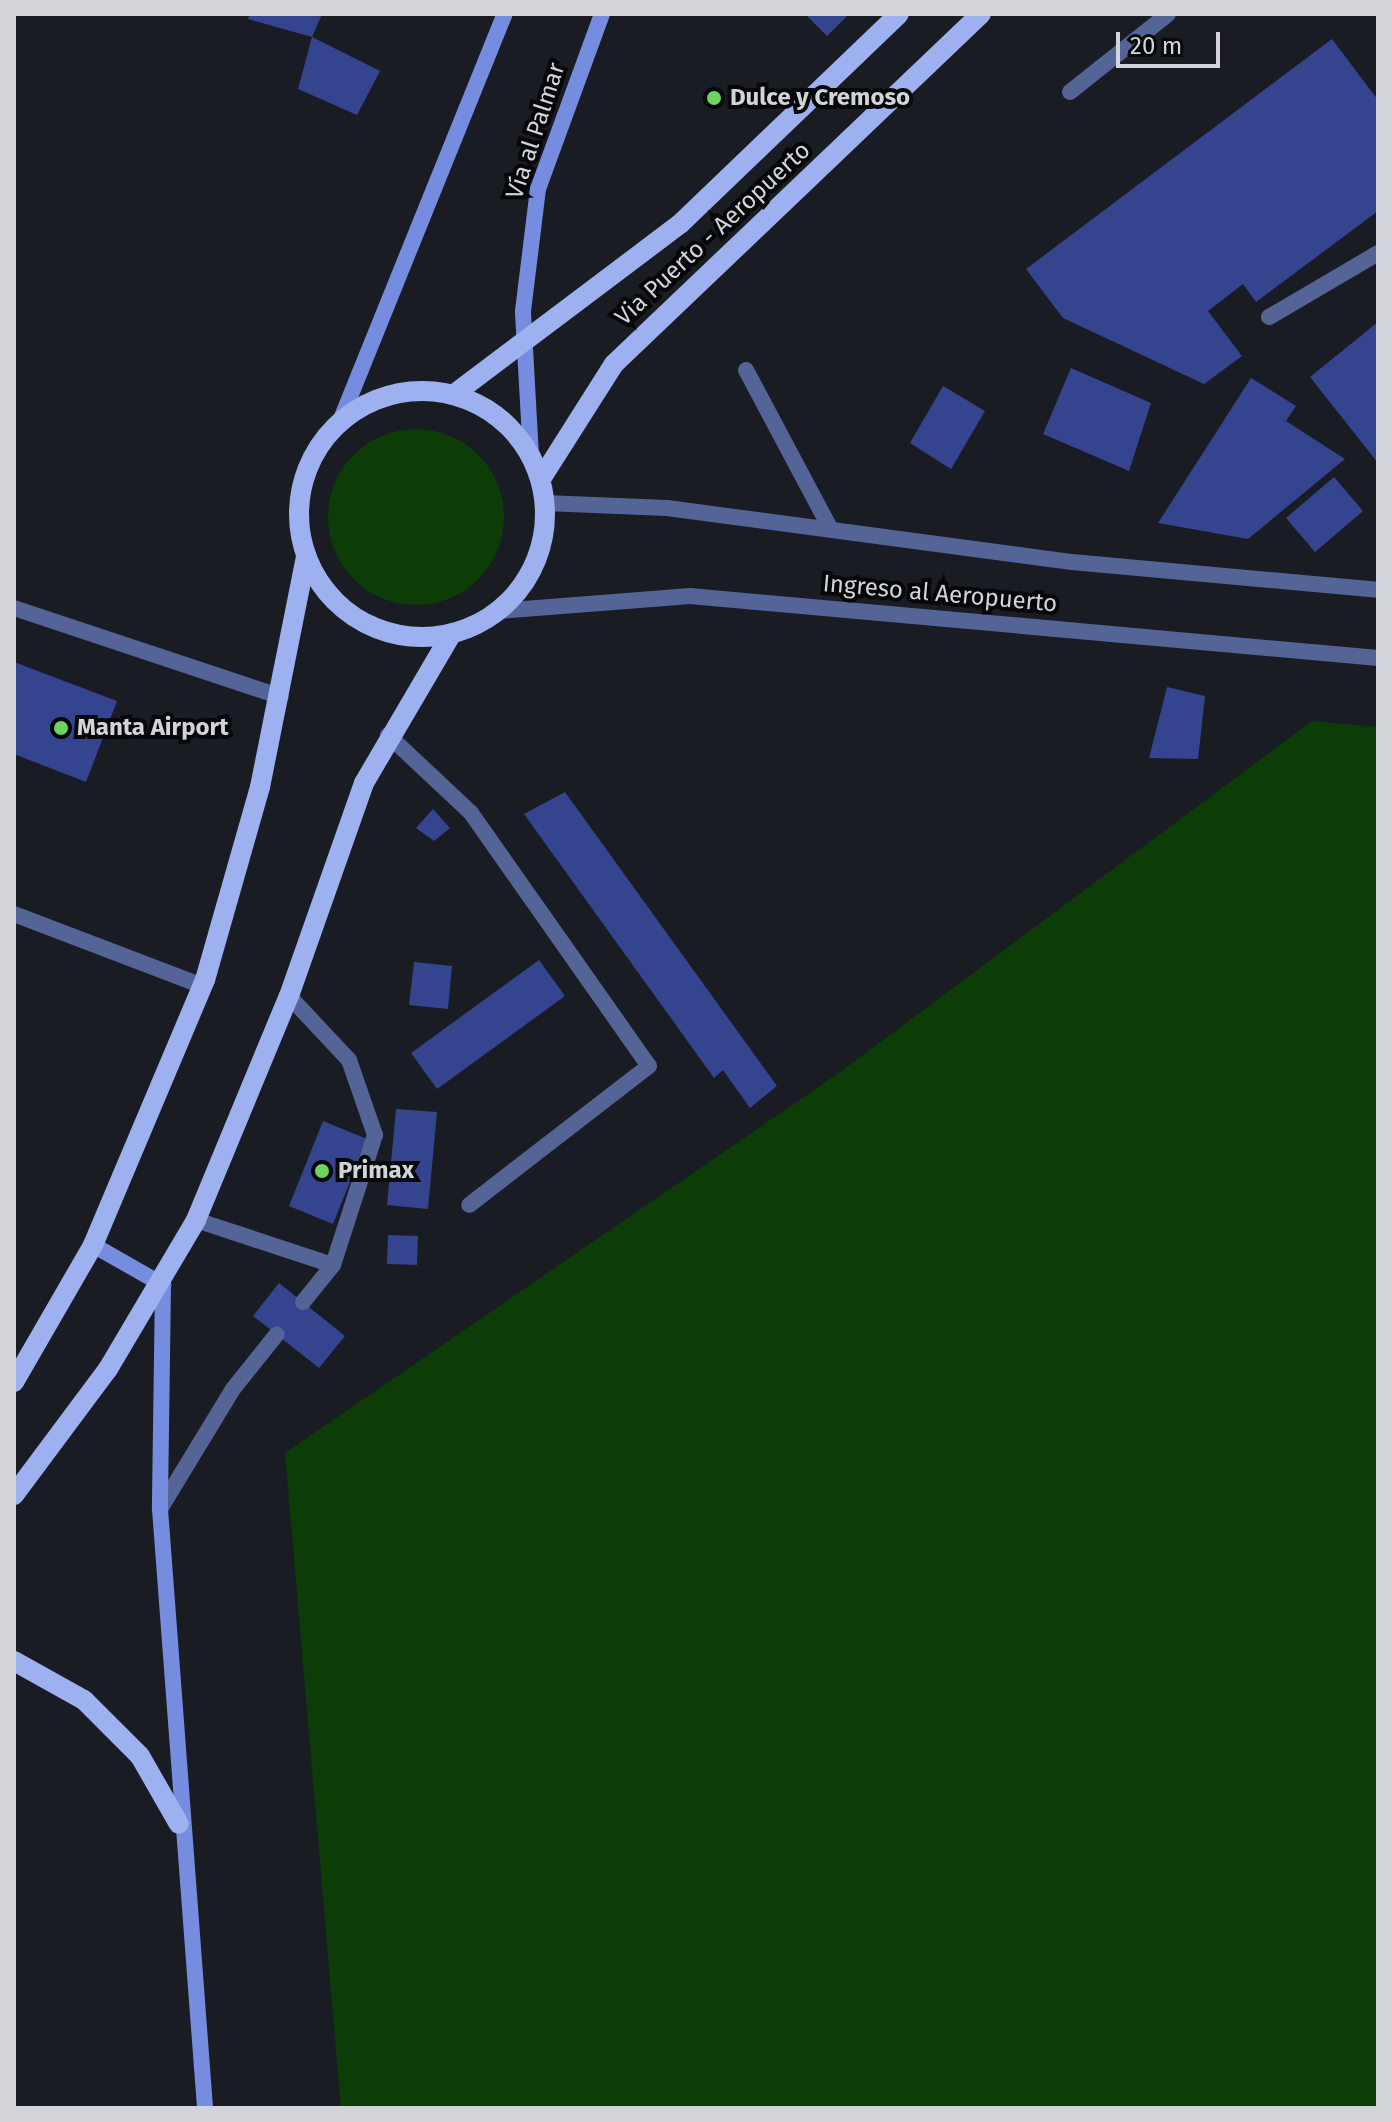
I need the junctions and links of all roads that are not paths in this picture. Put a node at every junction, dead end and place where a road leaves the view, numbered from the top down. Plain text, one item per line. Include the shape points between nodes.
1 (505, 14) edge
2 (602, 14) edge
3 (899, 14) edge
4 (981, 14) edge
5 (1168, 14) edge
6 (1070, 92) dead end
7 (1378, 253) edge
8 (1269, 317) dead end
9 (524, 340) junction
10 (746, 370) dead end
11 (453, 395) junction
12 (339, 424) junction
13 (531, 456) junction
14 (541, 479) junction
15 (545, 503) junction
16 (831, 530) junction
17 (306, 556) junction
18 (1378, 590) edge
19 (14, 608) edge
20 (499, 611) junction
21 (451, 635) junction
22 (1378, 658) edge
23 (281, 697) junction
24 (388, 735) junction
25 (14, 914) edge
26 (203, 986) junction
27 (289, 996) junction
28 (469, 1205) dead end
29 (196, 1220) junction
30 (93, 1245) junction
31 (333, 1265) junction
32 (163, 1285) junction
33 (303, 1302) dead end
34 (277, 1334) dead end
35 (14, 1382) edge
36 (14, 1495) edge
37 (160, 1509) junction
38 (14, 1661) edge
39 (179, 1824) junction
40 (205, 2108) edge

1 - 12 street
2 - 9 street, Vía al Palmar via 538,189
3 - 9 main road, Via Puerto - Aeropuerto via 680,224
4 - 14 main road, Via Puerto - Aeropuerto via 614,364
5 - 6 street
7 - 8 street
9 - 11 main road, Via Puerto - Aeropuerto
9 - 13 street, Vía al Palmar
10 - 16 street
11 - 12 main road via 393,394
11 - 13 main road via 485,407
12 - 17 main road via 313,459 300,499
13 - 14 main road
14 - 15 main road
15 - 16 street, Ingreso al Aeropuerto via 667,508
15 - 20 main road via 535,563
16 - 18 street, Ingreso al Aeropuerto via 1072,562
17 - 21 main road via 322,588 369,625 415,638
17 - 23 main road
19 - 23 street
20 - 21 main road
20 - 22 street, Ingreso al Aeropuerto via 690,596
21 - 24 main road
23 - 26 main road
24 - 27 main road via 364,783
24 - 28 street via 471,813 649,1066
25 - 26 street
26 - 30 main road
27 - 29 main road
27 - 31 street via 349,1060 375,1135
29 - 31 street
29 - 32 main road
30 - 32 street
30 - 35 main road
31 - 33 street
32 - 36 main road
32 - 37 street
34 - 37 street via 233,1389
37 - 39 street
38 - 39 main road via 84,1700 140,1756
39 - 40 street

